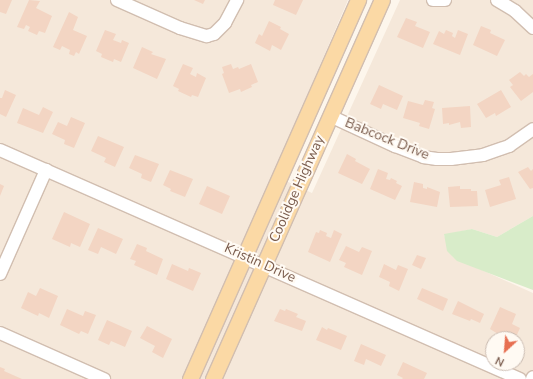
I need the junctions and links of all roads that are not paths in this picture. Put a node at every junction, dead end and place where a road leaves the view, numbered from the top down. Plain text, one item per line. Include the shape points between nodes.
1 (118, 0) edge
2 (237, 0) edge
3 (358, 0) edge
4 (382, 0) edge
5 (433, 0) edge
6 (445, 0) edge
7 (497, 0) edge
8 (533, 28) edge
9 (313, 103) junction
10 (330, 116) junction
11 (533, 128) edge
12 (0, 150) edge
13 (46, 170) junction
14 (244, 257) junction
15 (263, 265) junction
16 (0, 274) edge
17 (0, 333) edge
18 (104, 379) edge
19 (190, 379) edge
20 (213, 379) edge
21 (520, 379) edge

1 - 2 street via 180,28 207,36 220,29 228,20
3 - 9 main road, Coolidge Highway
4 - 10 main road, Coolidge Highway
5 - 6 street
7 - 8 street via 515,11
9 - 10 main road via 317,112
9 - 14 main road, Coolidge Highway
10 - 11 street, Babcock Drive via 417,155 437,159 470,158 490,153 508,146
10 - 15 main road, Coolidge Highway
12 - 13 street, Kristin Drive
13 - 14 street, Kristin Drive
13 - 16 street
14 - 15 street, Kristin Drive
14 - 19 main road, Coolidge Highway
15 - 20 main road, Coolidge Highway
15 - 21 street, Kristin Drive
17 - 18 street

